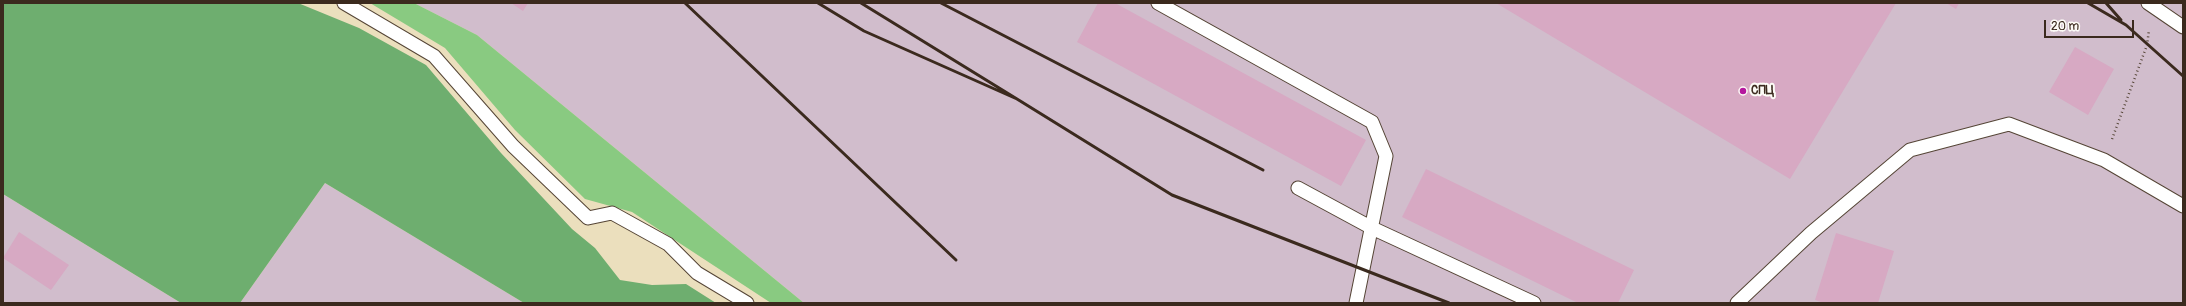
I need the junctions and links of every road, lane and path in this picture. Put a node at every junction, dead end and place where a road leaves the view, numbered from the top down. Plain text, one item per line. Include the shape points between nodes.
1 (344, 3) edge
2 (1158, 3) edge
3 (2149, 4) edge
4 (2183, 27) edge
5 (2104, 160) junction
6 (1298, 188) dead end
7 (2183, 206) edge
8 (1372, 228) junction
9 (747, 303) edge
10 (1356, 303) edge
11 (1534, 303) edge
12 (1737, 303) edge

1 - 9 lane via 434,56 513,146 588,218 612,213 668,244 697,273
2 - 8 lane via 1372,122 1386,156
3 - 4 lane
3 - 5 path via 2147,45
5 - 7 lane
5 - 12 lane via 2009,124 1910,150 1811,233
6 - 8 lane
8 - 10 lane
8 - 11 lane

